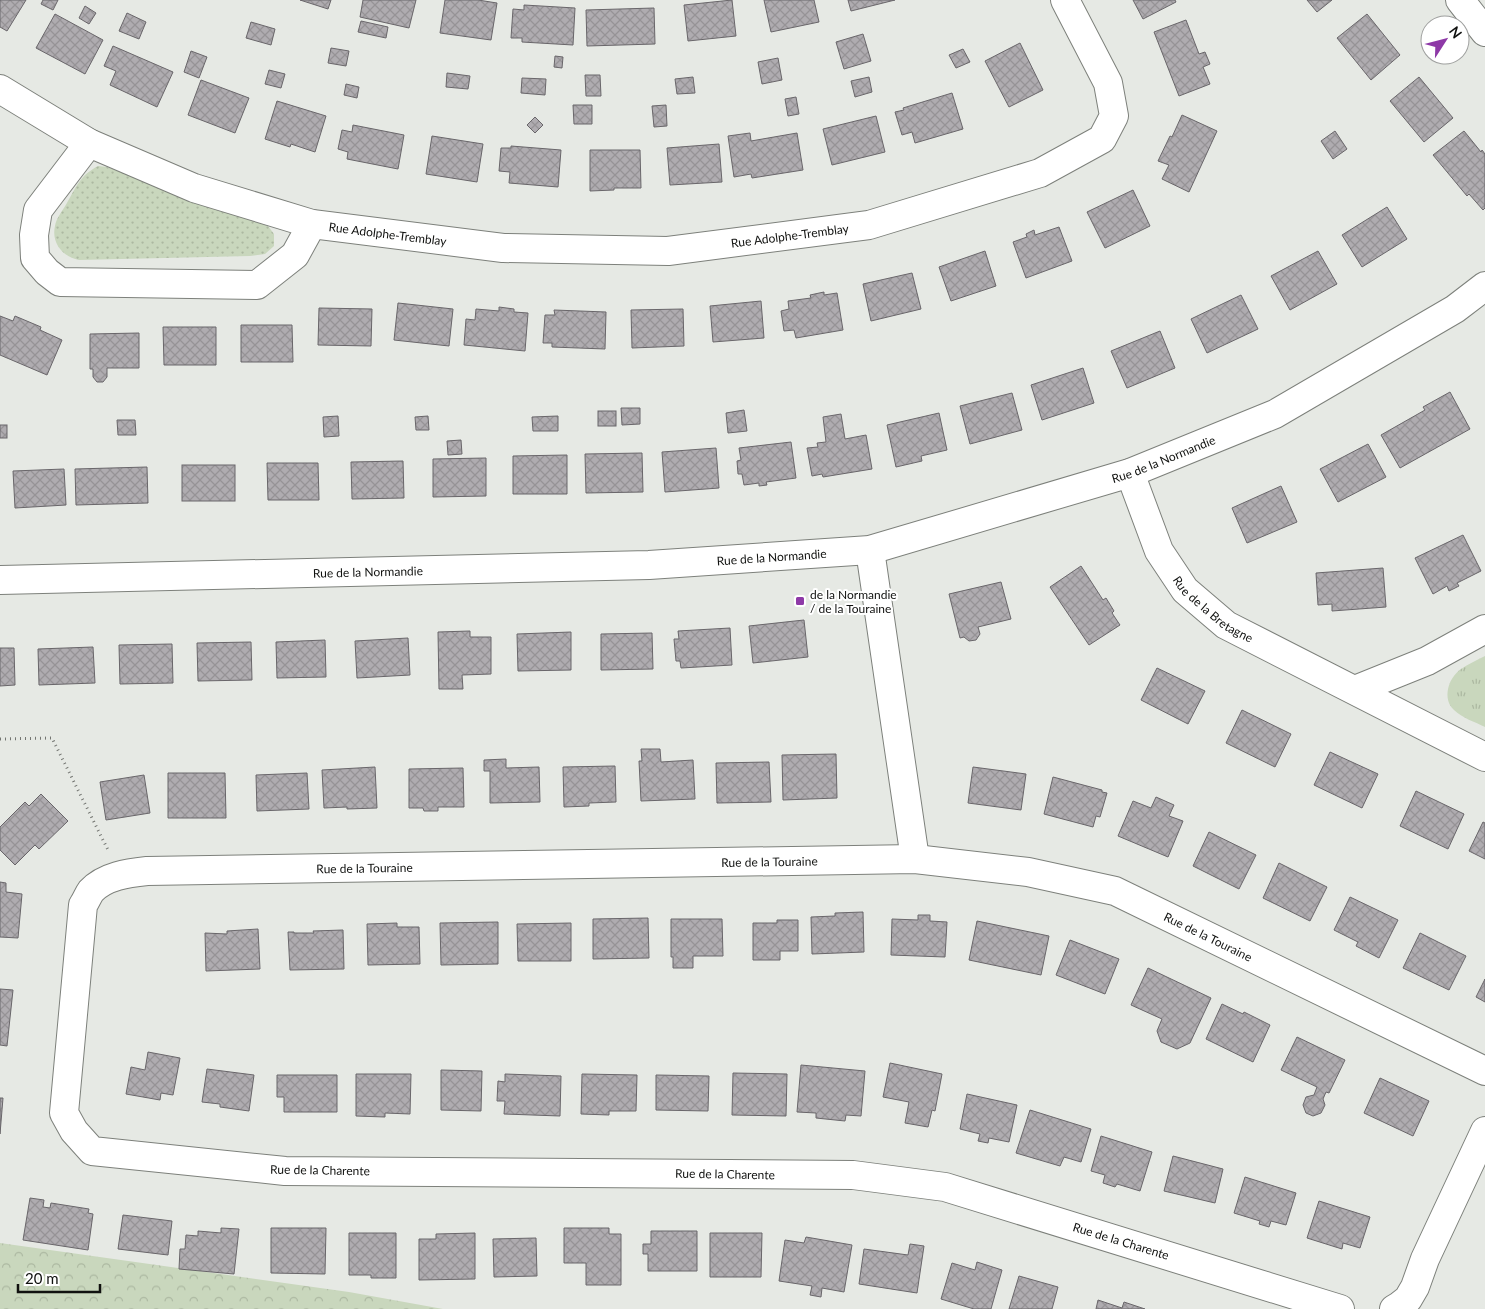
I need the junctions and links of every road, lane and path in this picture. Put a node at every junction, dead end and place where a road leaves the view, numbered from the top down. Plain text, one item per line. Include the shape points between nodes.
1 (1065, 0) edge
2 (1460, 0) edge
3 (1485, 32) edge
4 (0, 89) edge
5 (89, 143) junction
6 (312, 224) junction
7 (1485, 286) edge
8 (1130, 473) junction
9 (870, 550) junction
10 (0, 580) edge
11 (1485, 629) edge
12 (1355, 690) junction
13 (0, 739) edge
14 (1485, 757) edge
15 (915, 859) junction
16 (121, 874) junction
17 (1485, 1071) edge
18 (1485, 1131) edge
19 (92, 1151) joint
20 (1340, 1309) edge
21 (1394, 1309) edge

1 - 6 street, Rue Adolphe-Tremblay via 1108,84 1114,116 1102,139 1040,173 868,225 668,251 503,248
2 - 3 street
4 - 5 street, Rue Adolphe-Tremblay
5 - 6 street, Rue Adolphe-Tremblay via 194,188
5 - 6 street, Rue Adolphe-Tremblay via 38,210 35,258 60,282 257,285 295,254
7 - 8 street, Rue de la Normandie via 1455,308 1274,414
8 - 9 street, Rue de la Normandie
8 - 12 street, Rue de la Bretagne via 1159,551 1185,590 1226,625
9 - 10 street, Rue de la Normandie via 649,565
9 - 15 street
11 - 12 street via 1427,661
12 - 14 street, Rue de la Bretagne
13 - 16 path via 52,738
15 - 16 street, Rue de la Touraine via 147,871
15 - 17 street, Rue de la Touraine via 1028,872 1115,891
16 - 19 street, Rue de la Touraine via 92,891 83,905 64,1113 74,1131
18 - 21 street via 1415,1287 1408,1299
19 - 20 street, Rue de la Charente via 285,1171 853,1176 945,1187

